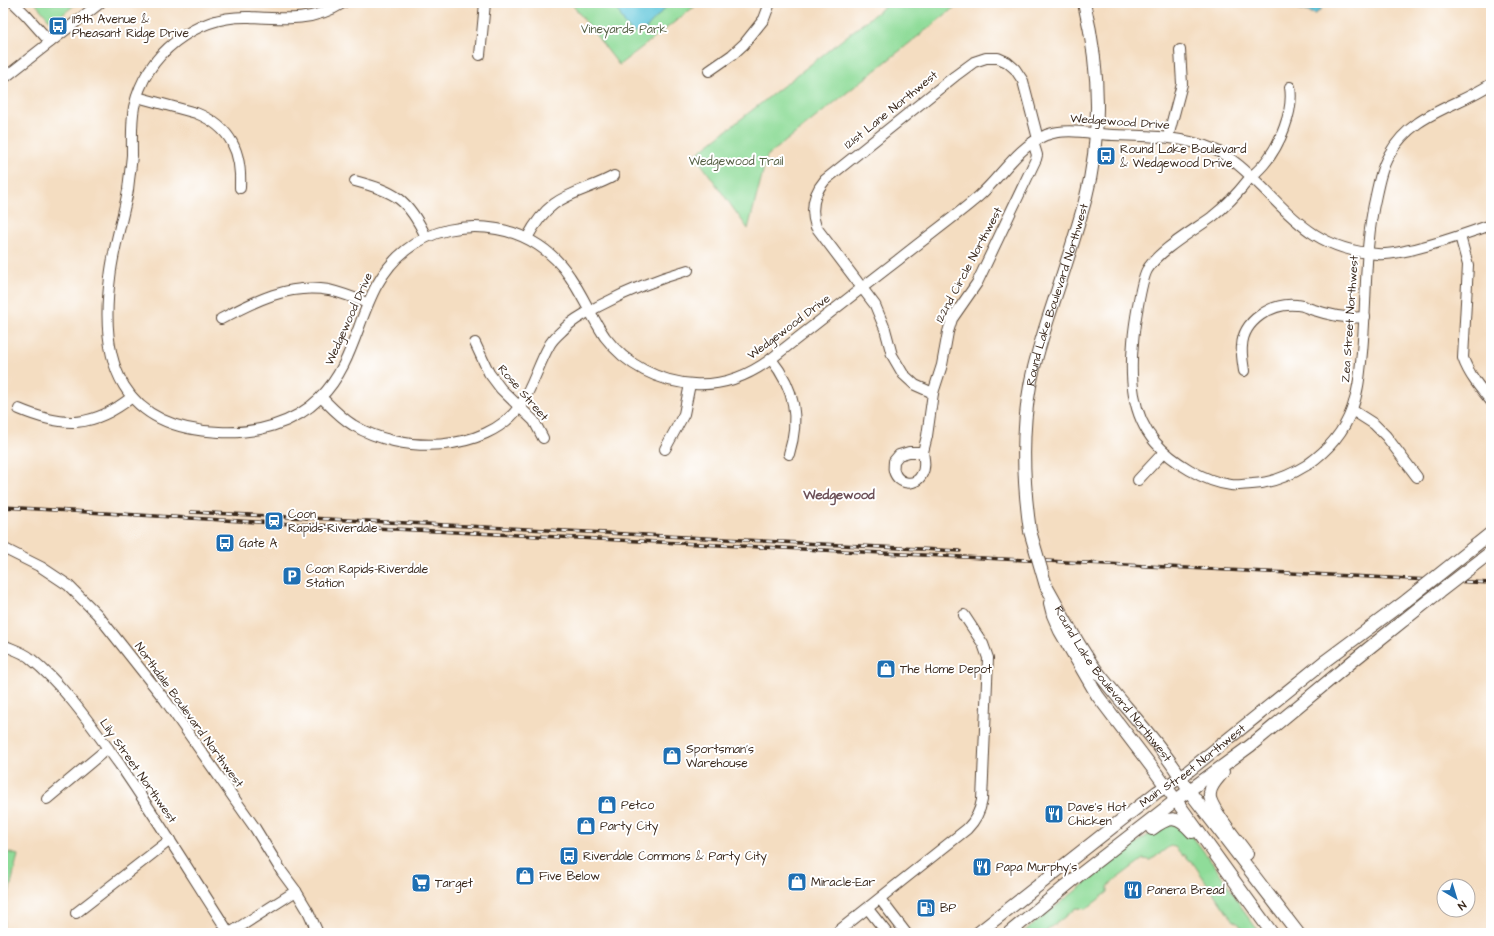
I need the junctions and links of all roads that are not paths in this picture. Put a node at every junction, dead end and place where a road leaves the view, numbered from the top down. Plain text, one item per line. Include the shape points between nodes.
1 (14, 3) edge
2 (100, 3) edge
3 (344, 3) edge
4 (484, 3) edge
5 (770, 3) edge
6 (1084, 3) edge
7 (50, 42) junction
8 (1180, 50) dead end
9 (480, 55) dead end
10 (998, 58) joint
11 (709, 71) dead end
12 (3, 79) edge
13 (1491, 84) edge
14 (1290, 87) dead end
15 (137, 97) junction
16 (1096, 133) junction
17 (1168, 137) junction
18 (1036, 140) junction
19 (614, 176) dead end
20 (1252, 176) junction
21 (355, 181) dead end
22 (240, 188) dead end
23 (1491, 225) edge
24 (1460, 236) junction
25 (426, 237) junction
26 (527, 238) junction
27 (1367, 253) junction
28 (688, 270) dead end
29 (862, 288) junction
30 (367, 303) junction
31 (590, 311) junction
32 (1365, 317) junction
33 (221, 319) dead end
34 (475, 343) dead end
35 (771, 359) junction
36 (1244, 371) dead end
37 (690, 384) junction
38 (933, 393) junction
39 (132, 397) junction
40 (321, 397) junction
41 (1491, 401) edge
42 (519, 407) junction
43 (19, 410) dead end
44 (1352, 410) junction
45 (543, 438) dead end
46 (665, 449) dead end
47 (924, 452) dead end
48 (1164, 452) junction
49 (789, 454) dead end
50 (1417, 477) dead end
51 (1138, 480) dead end
52 (1491, 533) edge
53 (3, 548) edge
54 (1491, 552) edge
55 (1046, 586) junction
56 (964, 615) dead end
57 (3, 645) edge
58 (108, 748) junction
59 (1234, 757) junction
60 (1181, 777) junction
61 (1165, 786) junction
62 (1189, 791) junction
63 (47, 799) dead end
64 (1176, 800) junction
65 (170, 840) junction
66 (1218, 858) junction
67 (1078, 876) junction
68 (296, 891) junction
69 (1267, 892) junction
70 (880, 899) junction
71 (868, 908) junction
72 (76, 913) dead end
73 (229, 933) edge
74 (318, 933) edge
75 (836, 933) edge
76 (887, 933) edge
77 (906, 933) edge
78 (978, 933) edge
79 (1009, 933) edge
80 (1272, 933) edge
81 (1298, 933) edge

1 - 7 street
2 - 7 street
3 - 15 street, Wedgewood Drive via 326,12 297,19 233,18 209,23 170,45 143,82
4 - 9 street
5 - 11 street via 764,19 744,44
6 - 16 main road, Round Lake Boulevard Northwest via 1091,34 1096,78
7 - 12 street
8 - 17 street via 1182,84
10 - 18 street, 122nd Circle Northwest via 1016,69 1023,81
10 - 29 street, 121st Lane Northwest via 974,62 820,187 814,200 813,214 816,227
13 - 27 street, Zea Street Northwest via 1437,111 1401,136 1388,156 1380,178
14 - 20 street, Zea Street Northwest via 1292,99 1288,117 1272,152 1263,166
15 - 22 street via 196,113 215,123 237,151 241,173
15 - 39 street, Wedgewood Drive via 132,120 132,160 108,297 110,350 118,375
16 - 17 street, Wedgewood Drive
16 - 18 street, Wedgewood Drive via 1062,132
16 - 55 main road, Round Lake Boulevard Northwest, bridge via 1085,201 1037,354 1026,414 1023,448 1025,492 1030,531
17 - 20 street, Wedgewood Drive via 1213,149
18 - 29 street, Wedgewood Drive via 977,197
18 - 38 street, 122nd Circle Northwest via 1036,158 977,282 952,319
19 - 26 street via 553,205 538,220
20 - 27 street, Wedgewood Drive via 1308,231 1325,241
20 - 48 street, Zea Street Northwest via 1225,207 1154,260 1146,272 1131,360 1134,391 1142,423
21 - 25 street via 384,189 401,200 414,214
23 - 24 street, Wedgewood Drive
24 - 27 street, Wedgewood Drive via 1394,254
24 - 41 street via 1468,265 1463,358 1466,368
25 - 26 street, Wedgewood Drive via 455,228 476,226 502,230
25 - 30 street, Wedgewood Drive via 391,264 378,281
26 - 31 street, Wedgewood Drive via 562,266
27 - 32 street, Zea Street Northwest
28 - 31 street via 632,289
29 - 35 street, Wedgewood Drive
29 - 38 street via 875,305 892,356 904,374 915,385
30 - 33 street via 330,290 290,290 267,296
30 - 40 street, Wedgewood Drive via 341,370
31 - 37 street, Wedgewood Drive via 612,346 636,366 666,380
31 - 42 street via 566,327 549,344 530,390
32 - 36 street via 1349,319 1298,305 1273,308 1252,322 1245,331 1242,346
32 - 44 street, Zea Street Northwest via 1359,388
34 - 42 street, Rose Street via 489,373
35 - 37 street, Wedgewood Drive via 734,379 713,384
35 - 49 street via 787,385 794,408 795,429
37 - 46 street via 684,414
38 - 47 street, 122nd Circle Northwest
39 - 40 street, Wedgewood Drive via 150,412 174,425 199,431 236,433 265,428 281,422 295,416
39 - 43 street via 104,415 78,422 55,421
40 - 42 street via 353,425 371,434 386,439 429,445 458,443 486,434 499,427
42 - 45 street, Rose Street via 534,421
44 - 48 street, Zea Street Northwest via 1336,439 1314,460 1288,475 1258,484 1231,485 1204,477
44 - 50 street via 1374,424 1386,436
48 - 51 street
52 - 60 main road, Main Street Northwest, bridge via 1325,661
53 - 68 street, Northdale Boulevard Northwest via 40,566 68,585 97,614 165,700
54 - 59 main road, Main Street Northwest, bridge
55 - 60 main road, Round Lake Boulevard Northwest via 1085,654
55 - 61 main road, Round Lake Boulevard Northwest via 1053,615 1084,675
56 - 70 street via 983,644 988,658 980,807 975,820 967,829
57 - 58 street, Lily Street Northwest via 29,657 53,680
58 - 63 street
58 - 65 street, Lily Street Northwest
59 - 62 main road, Main Street Northwest
59 - 69 main road via 1230,766 1212,784 1209,795 1213,807 1260,873
60 - 61 main road, Main Street Northwest
60 - 62 main road, Round Lake Boulevard Northwest
61 - 64 main road, Round Lake Boulevard Northwest
61 - 78 main road, Main Street Northwest
62 - 64 main road, Main Street Northwest
62 - 69 main road, Round Lake Boulevard Northwest
64 - 66 main road, Round Lake Boulevard Northwest
64 - 67 main road, Main Street Northwest
65 - 72 street
65 - 73 street, Lily Street Northwest
66 - 67 main road via 1207,850 1184,823 1168,819 1098,870 1089,875
66 - 80 main road, Round Lake Boulevard Northwest
67 - 79 main road, Main Street Northwest
68 - 73 street
68 - 74 street, Northdale Boulevard Northwest
69 - 81 main road, Round Lake Boulevard Northwest
70 - 71 street
70 - 77 street
71 - 75 street
71 - 76 street

